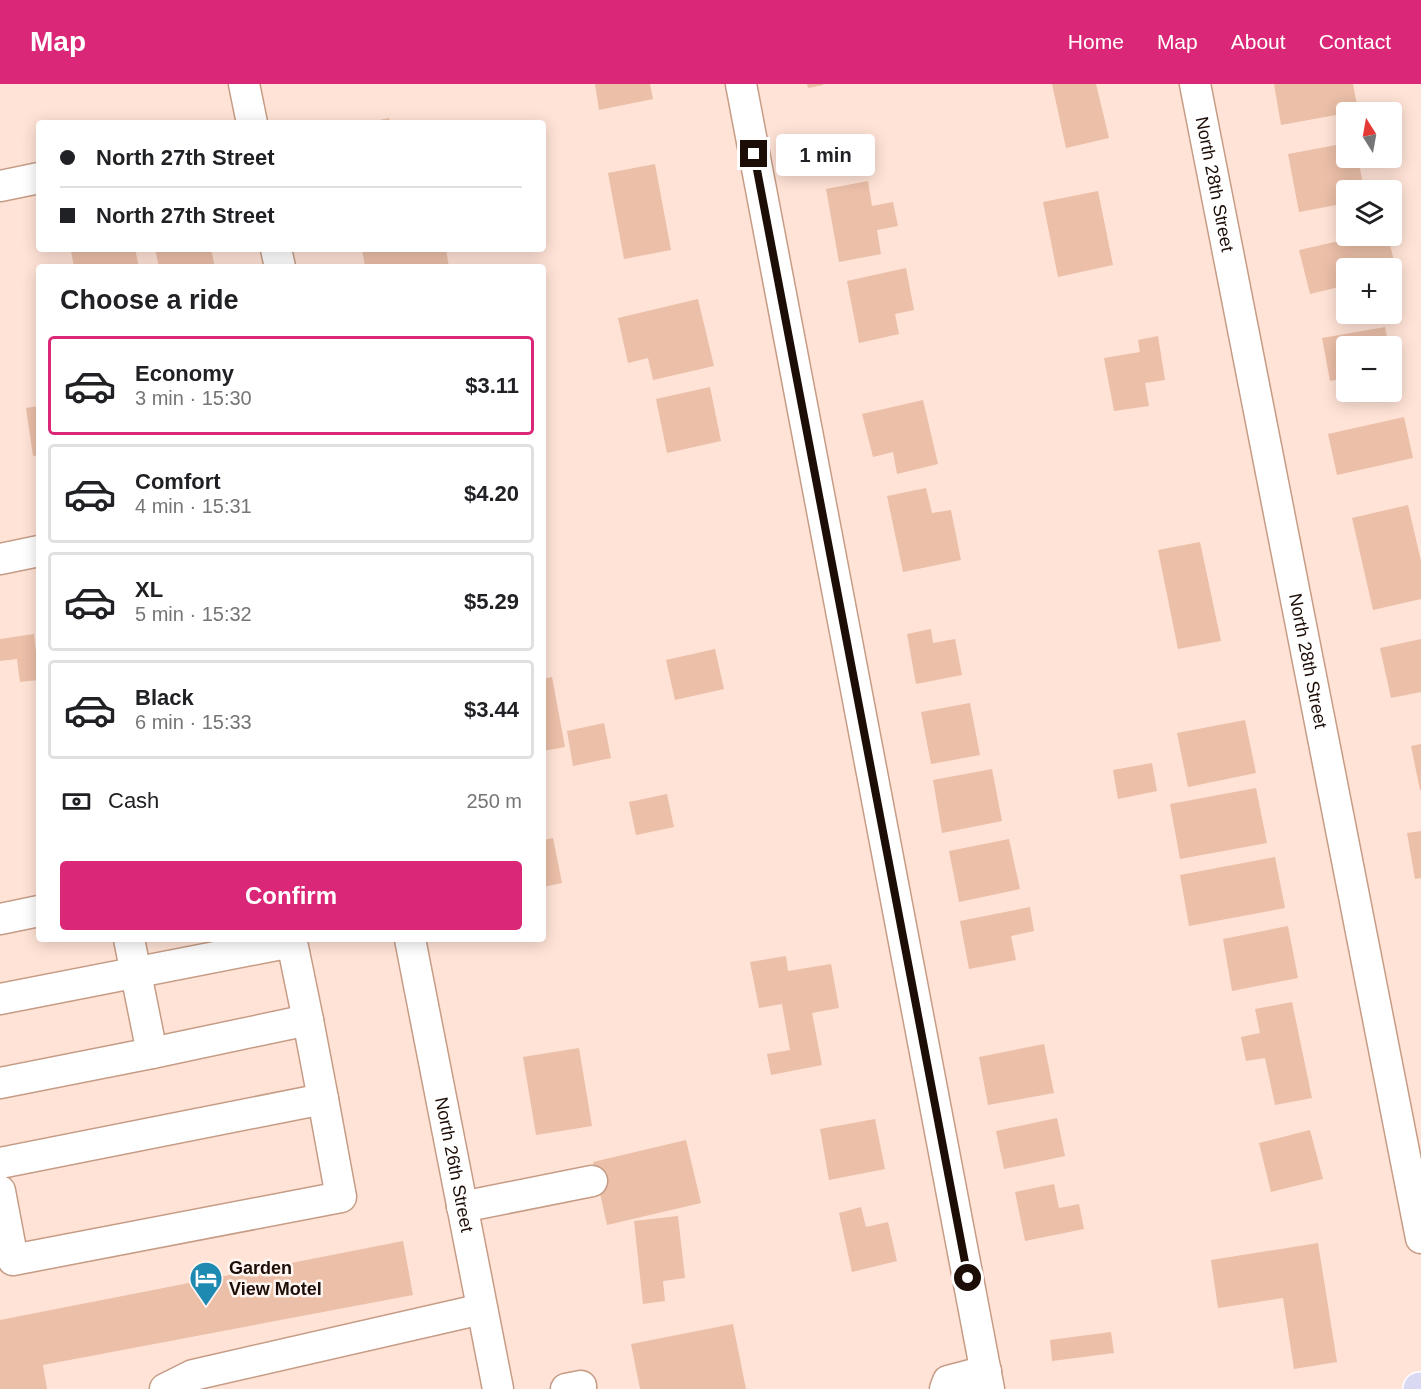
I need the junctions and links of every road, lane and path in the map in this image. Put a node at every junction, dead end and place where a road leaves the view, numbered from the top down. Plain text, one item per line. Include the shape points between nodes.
1 (244, 84) edge
2 (741, 84) edge
3 (1195, 84) edge
4 (251, 120) edge
5 (36, 179) edge
6 (0, 186) edge
7 (36, 552) edge
8 (0, 559) edge
9 (36, 912) edge
10 (0, 919) edge
11 (130, 942) edge
12 (282, 942) edge
13 (292, 942) edge
14 (411, 942) edge
15 (136, 972) junction
16 (0, 999) edge
17 (308, 1020) junction
18 (152, 1053) junction
19 (0, 1083) edge
20 (323, 1099) junction
21 (0, 1163) edge
22 (592, 1181) dead end
23 (0, 1191) edge
24 (462, 1207) junction
25 (1421, 1238) edge
26 (482, 1309) junction
27 (988, 1380) edge
28 (165, 1389) edge
29 (498, 1389) edge
30 (566, 1389) edge
31 (581, 1389) edge
32 (945, 1389) edge

1 - 4 street
2 - 27 street
3 - 25 street, North 28th Street
5 - 6 street
7 - 8 street
9 - 10 street
11 - 15 street
12 - 15 street
13 - 17 street
14 - 24 street, North 26th Street
15 - 16 street
15 - 18 street
17 - 18 street
17 - 20 street
18 - 19 street
20 - 21 street
20 - 23 street via 341,1197 13,1260
22 - 24 street
24 - 26 street, North 26th Street
26 - 28 street via 193,1375
26 - 29 street, North 26th Street
27 - 32 street via 948,1381
30 - 31 street

